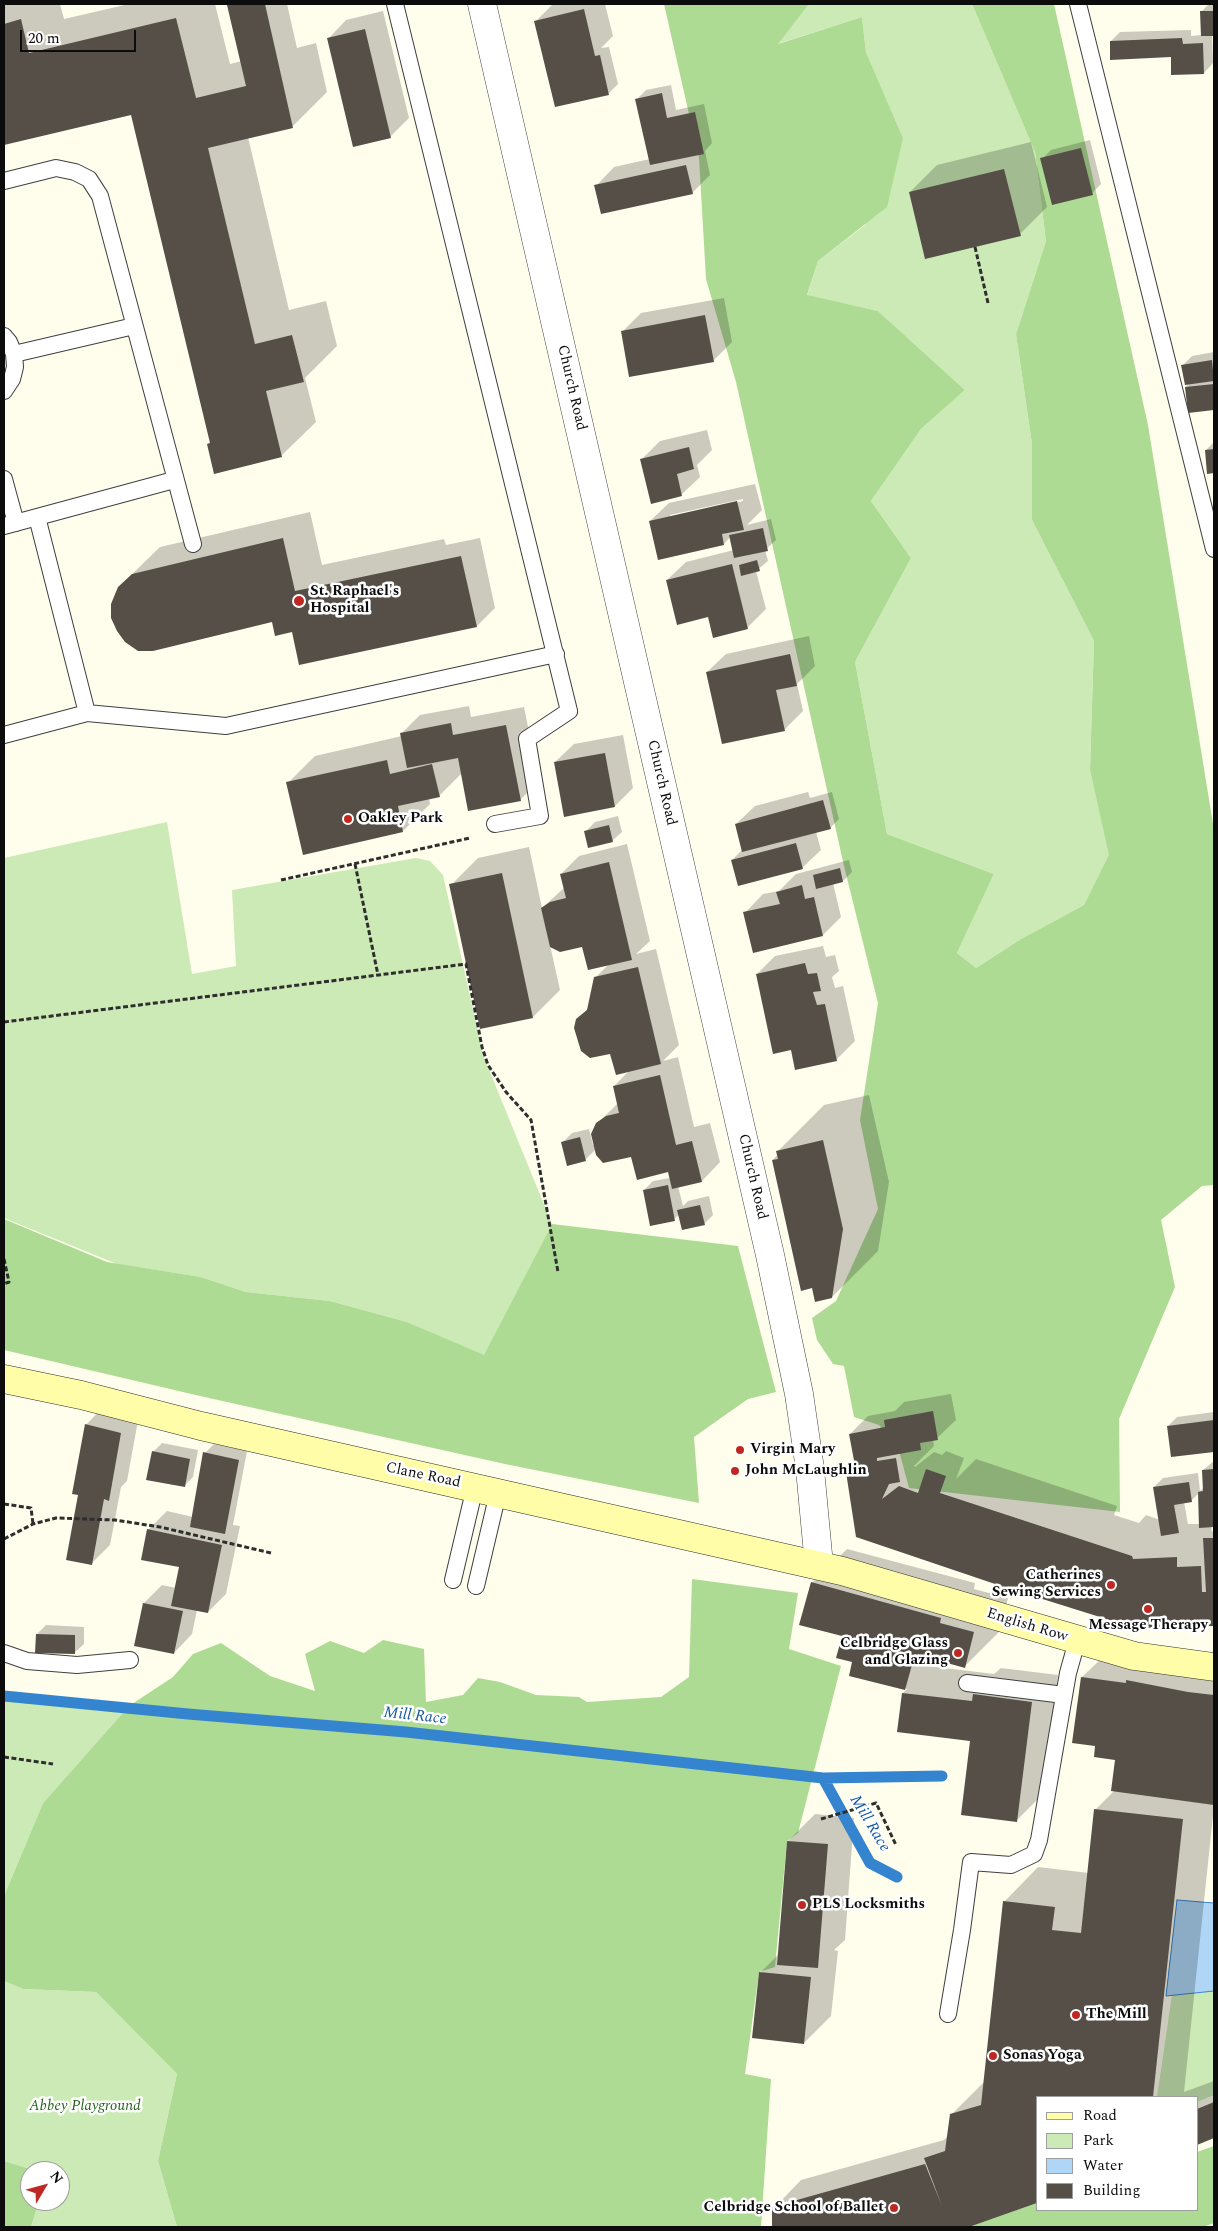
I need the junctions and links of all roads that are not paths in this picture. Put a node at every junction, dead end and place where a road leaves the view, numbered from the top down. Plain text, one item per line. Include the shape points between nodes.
1 (395, 4) edge
2 (482, 4) edge
3 (1078, 4) edge
4 (4, 180) edge
5 (134, 326) junction
6 (4, 336) edge
7 (14, 354) junction
8 (4, 391) edge
9 (4, 479) edge
10 (174, 480) junction
11 (37, 517) junction
12 (10, 524) edge
13 (193, 544) dead end
14 (1214, 549) edge
15 (556, 654) junction
16 (87, 713) junction
17 (4, 735) edge
18 (495, 824) road end
19 (4, 1379) edge
20 (487, 1490) junction
21 (830, 1568) junction
22 (453, 1580) dead end
23 (476, 1586) dead end
24 (1077, 1641) junction
25 (4, 1653) edge
26 (130, 1660) dead end
27 (1214, 1667) edge
28 (967, 1683) dead end
29 (1064, 1695) junction
30 (948, 2014) dead end

1 - 15 lane
2 - 21 street, Church Road via 770,1255 800,1394 814,1508
3 - 14 lane
4 - 5 lane via 56,168 89,179 100,196
5 - 7 lane
5 - 10 lane
6 - 7 lane
7 - 8 lane via 14,373
9 - 12 lane
10 - 11 lane
10 - 13 lane
11 - 12 lane
11 - 16 lane
15 - 16 lane via 226,726
15 - 18 lane via 569,711 527,739 540,816
16 - 17 lane
19 - 20 main road, Clane Road
20 - 21 main road, Clane Road
20 - 22 lane
20 - 23 lane
21 - 24 main road, English Row
24 - 27 main road, English Row via 1134,1656
24 - 29 lane
25 - 26 lane via 27,1661 77,1665
28 - 29 lane
29 - 30 lane via 1034,1854 1011,1865 970,1862

